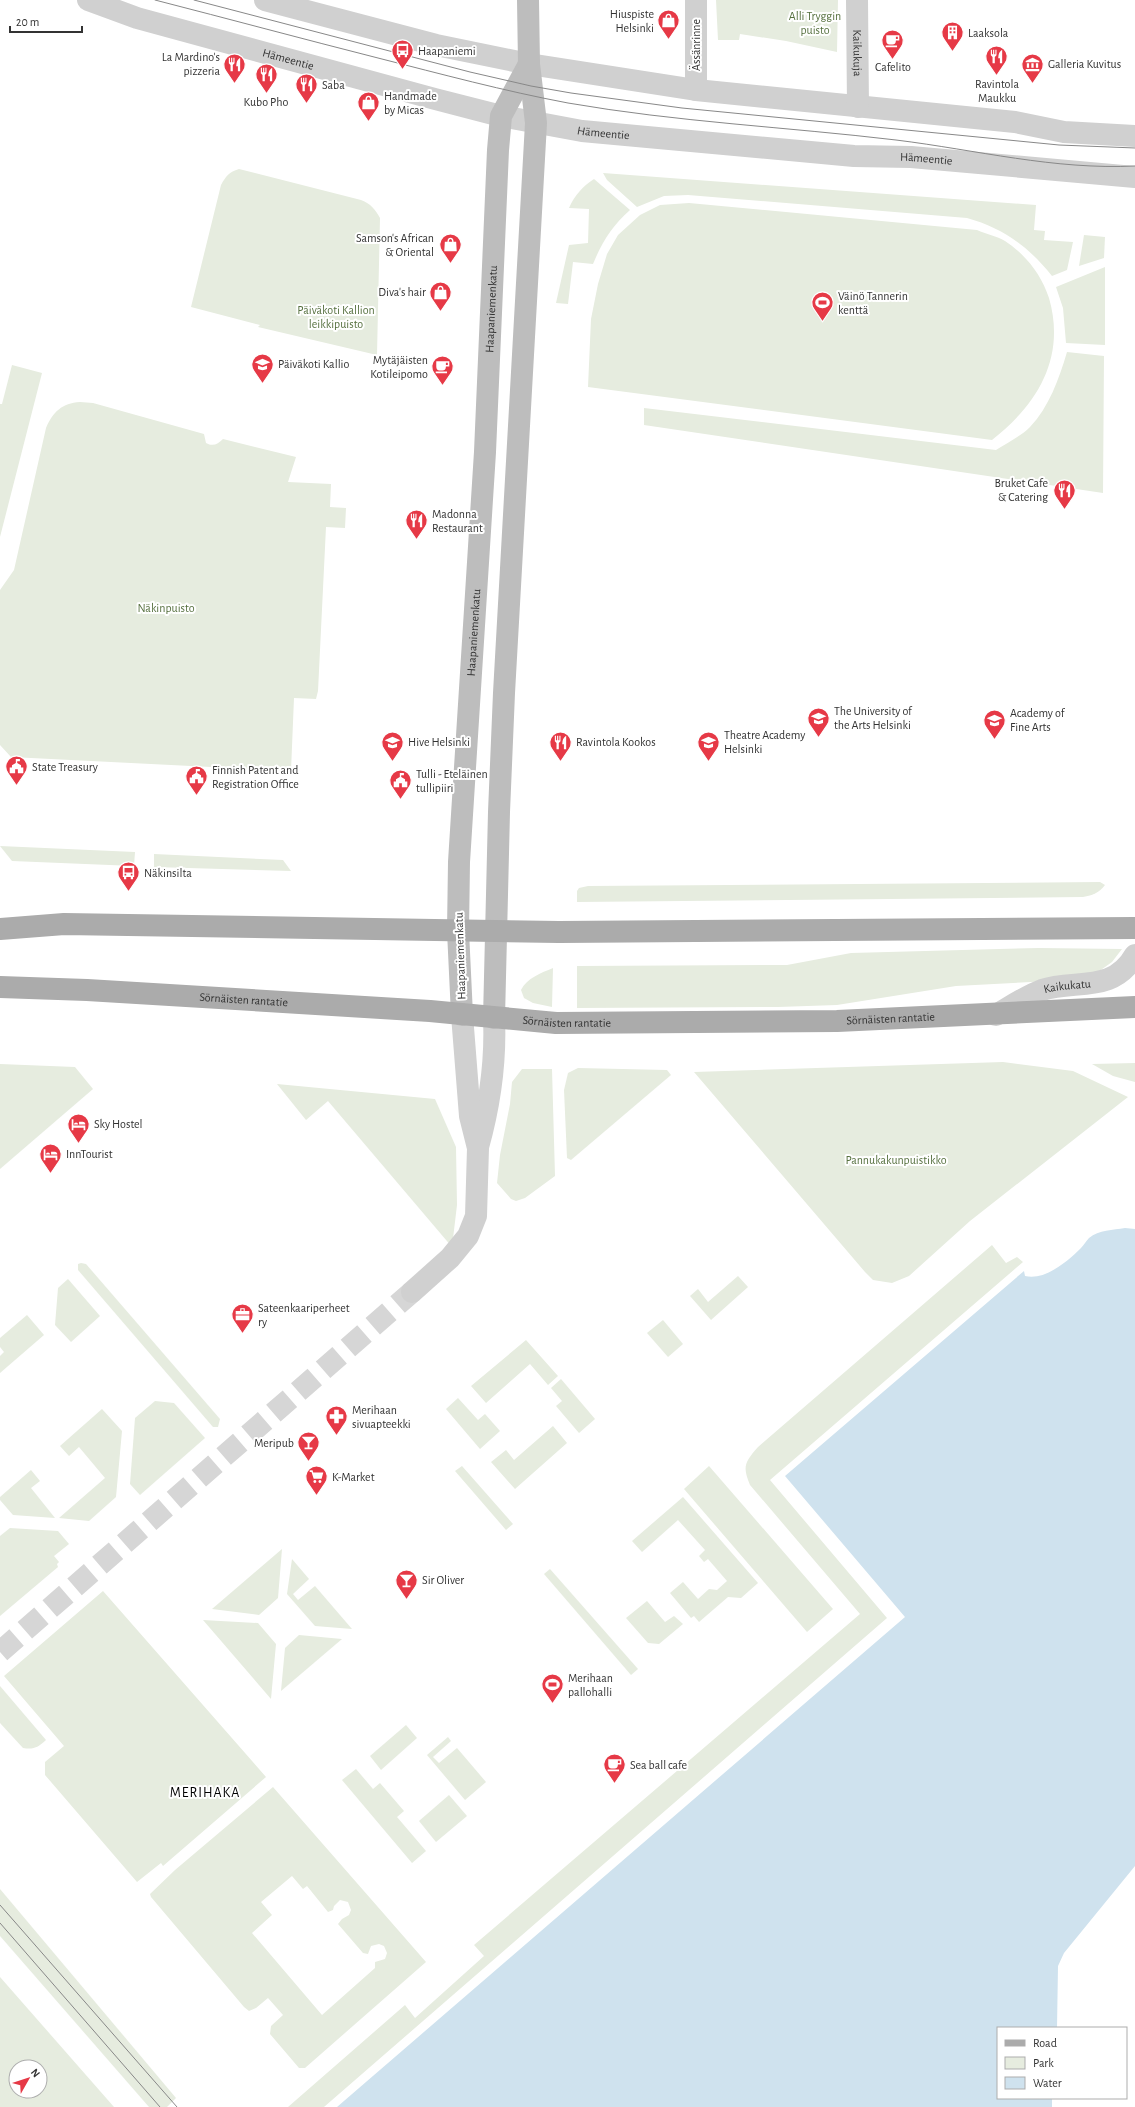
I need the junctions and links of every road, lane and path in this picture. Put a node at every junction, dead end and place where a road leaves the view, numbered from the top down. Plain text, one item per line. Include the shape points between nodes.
1 (88, 0) edge
2 (265, 0) edge
3 (528, 0) edge
4 (696, 0) edge
5 (857, 0) edge
6 (529, 64) junction
7 (696, 90) junction
8 (858, 107) junction
9 (501, 116) junction
10 (536, 123) junction
11 (1135, 136) edge
12 (1135, 177) edge
13 (1135, 184) edge
14 (1135, 928) edge
15 (0, 929) edge
16 (458, 931) junction
17 (497, 932) junction
18 (1135, 955) edge
19 (0, 987) edge
20 (1135, 1007) edge
21 (462, 1015) junction
22 (996, 1015) junction
23 (494, 1018) junction
24 (478, 1148) junction
25 (412, 1292) tunnel mouth

1 - 9 street, Hämeentie via 137,18
2 - 6 street via 436,45
3 - 6 main road, Haapaniemenkatu
4 - 7 street, Ässänrinne
5 - 8 street, Kaikukuja
6 - 7 street
6 - 9 main road
6 - 10 main road, Haapaniemenkatu
7 - 8 street
8 - 11 street via 1015,122 1064,132
9 - 10 street, Hämeentie
9 - 16 main road, Haapaniemenkatu via 485,452 460,854
10 - 12 street, Hämeentie via 582,131 746,147 854,156 911,157
10 - 17 main road, Haapaniemenkatu via 504,701
12 - 13 street
14 - 17 main road
15 - 16 main road via 64,924
16 - 17 main road
16 - 21 main road, Haapaniemenkatu
17 - 23 main road, Haapaniemenkatu
18 - 22 street, Kaikukatu via 1128,966 1100,983 1042,990
19 - 21 main road, Sörnäisten rantatie via 102,991
20 - 22 main road, Sörnäisten rantatie
21 - 23 main road, Sörnäisten rantatie
21 - 24 street, Haapaniemenkatu via 470,1116
22 - 23 main road, Sörnäisten rantatie via 837,1021 595,1023
23 - 24 street, Haapaniemenkatu via 494,1073 488,1113
24 - 25 street, Haapaniemenkatu via 476,1216 468,1236 450,1258

